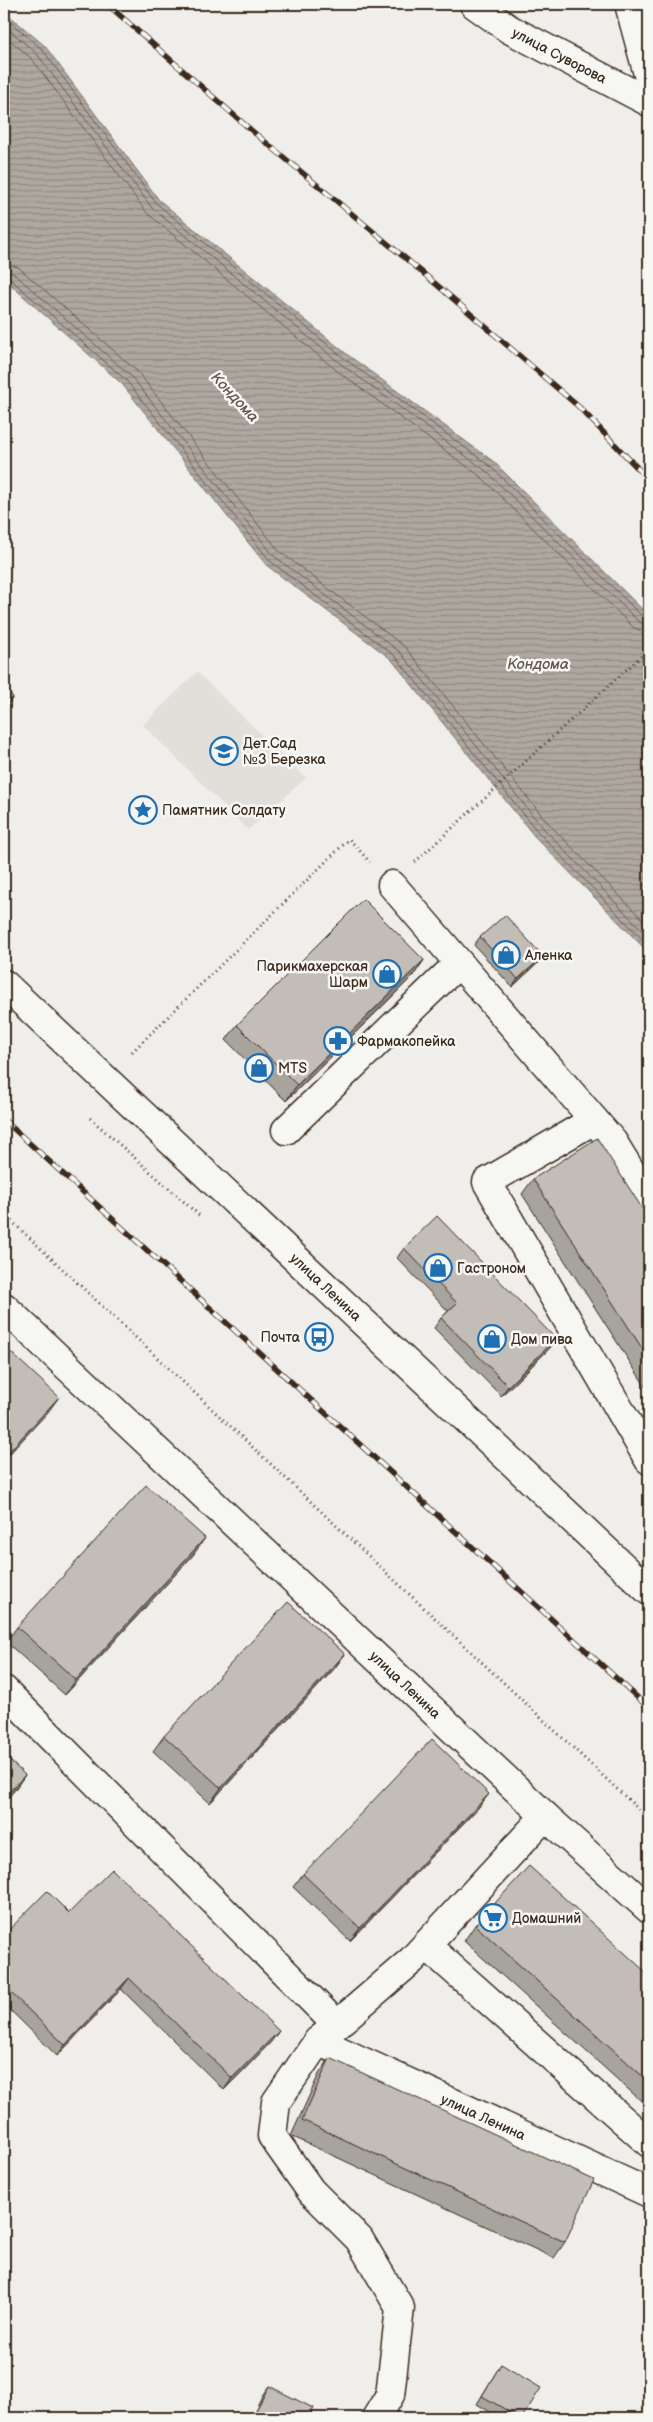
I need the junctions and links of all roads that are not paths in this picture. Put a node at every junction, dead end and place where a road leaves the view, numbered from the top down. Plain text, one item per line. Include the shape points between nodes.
1 (474, 4) edge
2 (629, 4) edge
3 (649, 78) edge
4 (649, 102) edge
5 (398, 878) road end
6 (459, 963) junction
7 (4, 984) edge
8 (594, 1120) junction
9 (286, 1130) dead end
10 (649, 1201) edge
11 (4, 1307) edge
12 (649, 1460) edge
13 (649, 1591) edge
14 (4, 1690) edge
15 (545, 1816) junction
16 (649, 1909) edge
17 (426, 1945) junction
18 (327, 2032) junction
19 (649, 2143) edge
20 (649, 2194) edge
21 (376, 2418) edge

1 - 4 street, улица Суворова via 509,29
2 - 3 street
5 - 6 street
6 - 8 street
6 - 9 street
7 - 13 street, улица Ленина
8 - 10 street via 613,1142
8 - 12 street via 487,1182
11 - 15 street, улица Ленина
14 - 18 street, улица Ленина
15 - 16 street, улица Ленина
15 - 17 street
17 - 18 street
17 - 19 street
18 - 20 street, улица Ленина
18 - 21 street via 276,2102 272,2136 311,2191 359,2239 400,2308 390,2395

